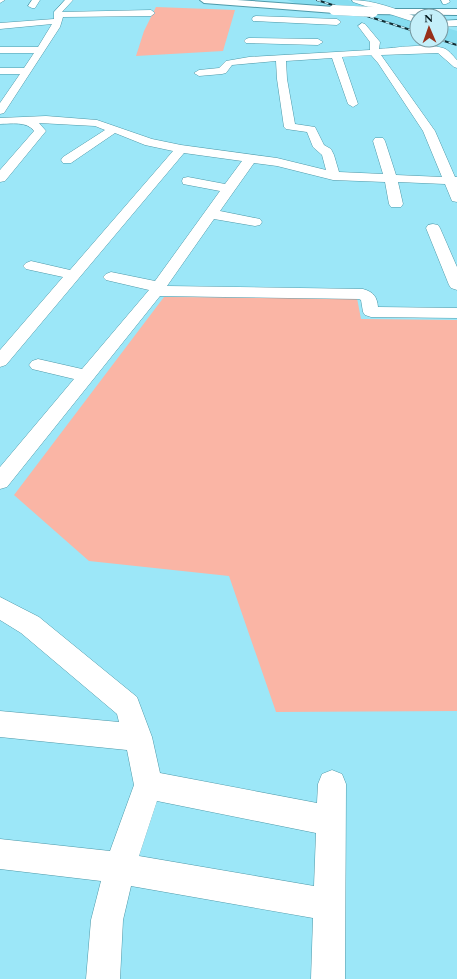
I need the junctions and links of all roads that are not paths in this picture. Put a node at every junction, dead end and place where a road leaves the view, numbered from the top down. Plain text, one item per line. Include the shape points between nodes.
1 (69, 0) edge
2 (206, 0) edge
3 (356, 0) edge
4 (237, 2) edge
5 (262, 5) junction
6 (375, 5) edge
7 (396, 12) junction
8 (457, 12) edge
9 (139, 13) junction
10 (151, 13) dead end
11 (409, 17) edge
12 (256, 19) junction
13 (59, 22) junction
14 (337, 22) dead end
15 (133, 25) dead end
16 (0, 26) edge
17 (362, 26) dead end
18 (249, 41) junction
19 (388, 41) dead end
20 (318, 42) dead end
21 (374, 47) junction
22 (0, 50) edge
23 (40, 50) junction
24 (336, 55) junction
25 (281, 59) junction
26 (249, 60) junction
27 (457, 65) edge
28 (0, 71) edge
29 (28, 71) junction
30 (199, 73) dead end
31 (353, 104) dead end
32 (2, 106) edge
33 (0, 120) edge
34 (22, 120) junction
35 (114, 129) junction
36 (379, 141) dead end
37 (181, 149) junction
38 (250, 159) junction
39 (67, 160) dead end
40 (333, 176) junction
41 (0, 178) edge
42 (391, 178) junction
43 (188, 181) dead end
44 (453, 181) edge
45 (229, 189) junction
46 (457, 198) edge
47 (396, 204) dead end
48 (211, 214) junction
49 (255, 222) dead end
50 (433, 228) dead end
51 (31, 266) dead end
52 (73, 275) junction
53 (111, 277) dead end
54 (457, 285) edge
55 (158, 289) junction
56 (457, 313) edge
57 (0, 360) edge
58 (38, 365) dead end
59 (86, 376) junction
60 (0, 481) edge
61 (1, 609) edge
62 (0, 724) edge
63 (138, 737) junction
64 (332, 784) dead end
65 (148, 785) junction
66 (331, 821) junction
67 (0, 854) edge
68 (120, 868) junction
69 (330, 905) junction
70 (103, 979) edge
71 (328, 979) edge

1 - 13 street via 58,12
2 - 4 street
3 - 7 street
4 - 5 street
5 - 6 street, bridge via 334,10
5 - 12 street
6 - 7 street
7 - 8 street
7 - 11 street
9 - 10 street
9 - 13 street
9 - 15 street
12 - 14 street
12 - 18 street
13 - 16 street
13 - 23 street
17 - 21 street
18 - 20 street
18 - 26 street via 245,58
19 - 21 street
21 - 24 street
21 - 27 street via 441,50
21 - 44 street via 429,131
22 - 23 street
23 - 29 street
24 - 25 street
24 - 31 street
25 - 26 street
25 - 40 street via 290,127 311,129 319,147 326,149 328,153
26 - 30 street via 229,63 222,71
28 - 29 street
29 - 32 street via 12,86
33 - 34 street
34 - 35 street via 97,123
34 - 41 street via 37,126 40,131
35 - 37 street via 149,142
35 - 39 street
36 - 42 street
37 - 38 street
37 - 52 street
38 - 40 street via 277,162
38 - 45 street
40 - 42 street
42 - 44 street
42 - 47 street
43 - 45 street
44 - 46 street
45 - 48 street
48 - 49 street
48 - 55 street
50 - 54 street
51 - 52 street
52 - 57 street
53 - 55 street
55 - 56 street via 364,294 369,298 371,312
55 - 59 street
58 - 59 street
59 - 60 street
61 - 63 street via 30,625 128,706
62 - 63 street
63 - 65 street
64 - 66 street
65 - 66 street
65 - 68 street
66 - 69 street
67 - 68 street
68 - 69 street
68 - 70 street via 107,920
69 - 71 street

